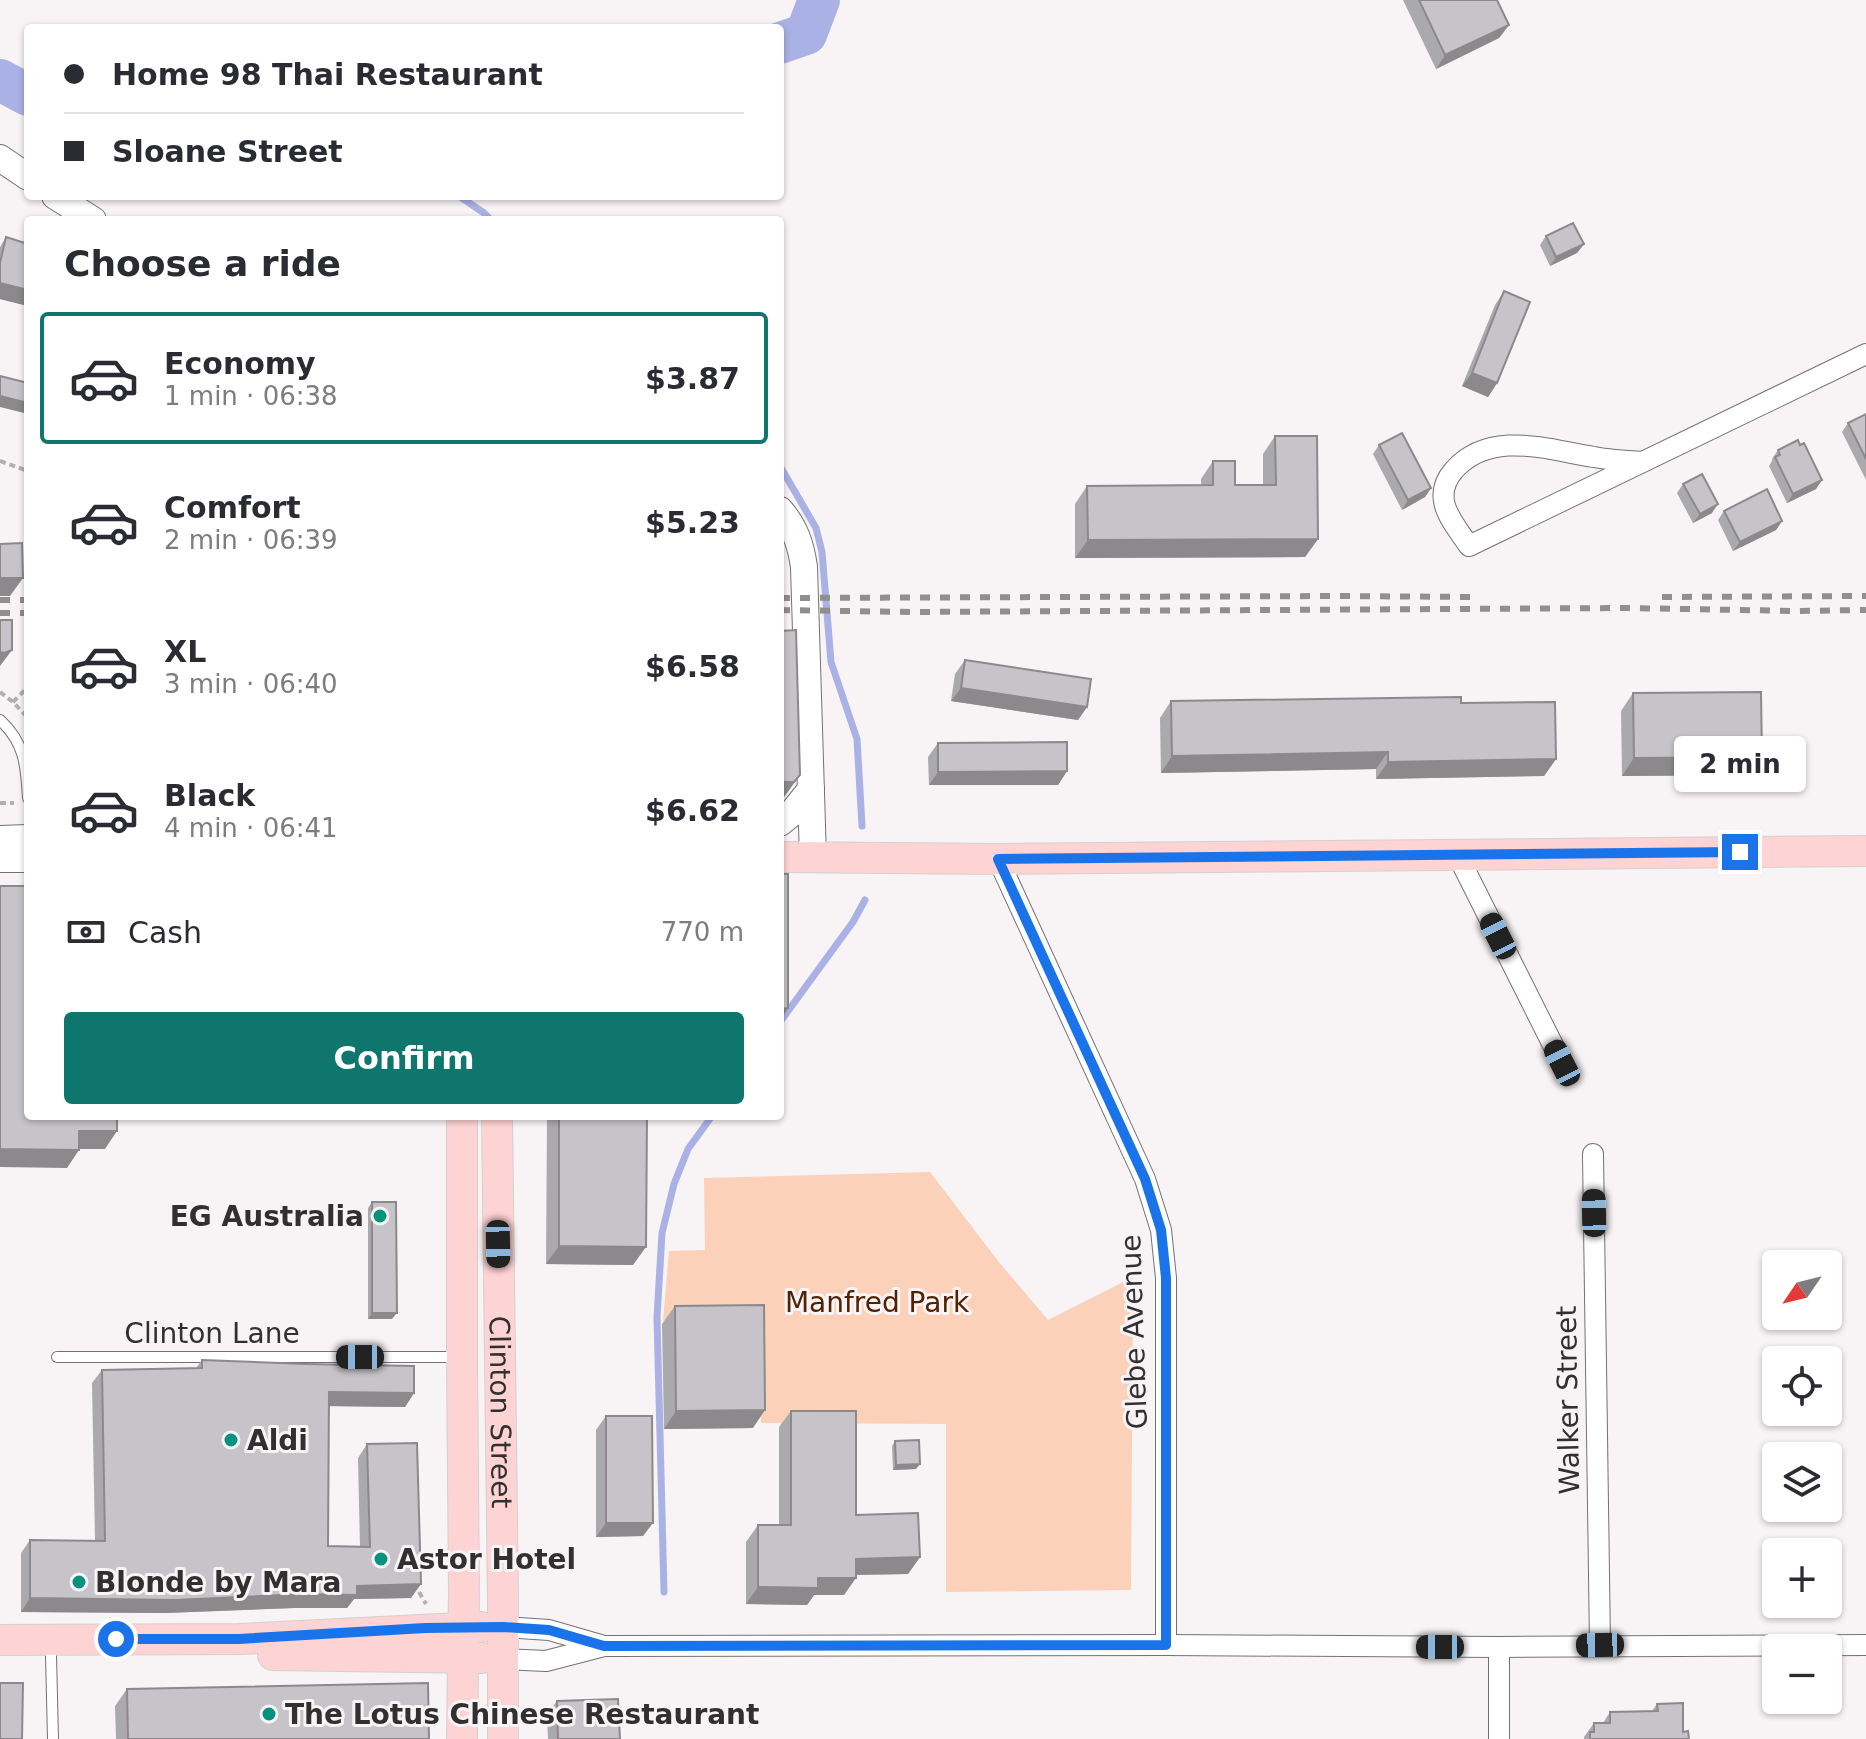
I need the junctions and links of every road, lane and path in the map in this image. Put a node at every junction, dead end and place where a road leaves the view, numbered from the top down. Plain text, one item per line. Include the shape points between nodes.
1 (0, 158) edge
2 (24, 174) edge
3 (61, 200) edge
4 (87, 216) edge
5 (1866, 354) edge
6 (0, 461) edge
7 (1643, 462) junction
8 (24, 470) edge
9 (784, 516) edge
10 (24, 691) edge
11 (0, 692) edge
12 (13, 702) junction
13 (24, 714) edge
14 (0, 720) edge
15 (24, 758) edge
16 (811, 789) junction
17 (784, 820) edge
18 (21, 841) edge
19 (1866, 851) edge
20 (1457, 854) junction
21 (784, 857) edge
22 (813, 858) junction
23 (0, 859) edge
24 (998, 859) junction
25 (1562, 1063) dead end
26 (462, 1120) edge
27 (497, 1120) edge
28 (1593, 1154) dead end
29 (462, 1181) junction
30 (497, 1181) junction
31 (57, 1357) dead end
32 (462, 1357) junction
33 (419, 1592) edge
34 (427, 1606) dead end
35 (463, 1627) junction
36 (503, 1627) junction
37 (0, 1640) edge
38 (1166, 1645) junction
39 (1600, 1645) junction
40 (1866, 1645) edge
41 (604, 1646) junction
42 (1499, 1647) junction
43 (51, 1655) junction
44 (0, 1656) edge
45 (463, 1658) junction
46 (503, 1659) junction
47 (53, 1739) edge
48 (462, 1739) edge
49 (503, 1739) edge
50 (1499, 1739) edge

1 - 2 street
3 - 4 street
5 - 7 street
6 - 8 path
7 - 7 street via 1469,546 1442,499 1451,473 1490,448 1528,445
9 - 16 street via 803,558
10 - 12 path
11 - 12 path
12 - 13 path
14 - 15 lane via 15,736
16 - 17 street
16 - 22 street
18 - 23 street
19 - 20 main road
20 - 24 main road
20 - 25 street
21 - 22 main road
22 - 24 main road
24 - 38 street, Glebe Avenue via 1145,1179 1161,1230 1167,1340
26 - 29 main road, Clinton Street
27 - 30 main road, Clinton Street
28 - 39 street, Walker Street
29 - 30 main road
29 - 32 main road, Clinton Street
30 - 36 main road, Clinton Street
31 - 32 lane, Clinton Lane
32 - 35 main road, Clinton Street
33 - 34 path
35 - 36 main road
35 - 37 main road via 239,1639
35 - 45 main road, Clinton Street
36 - 41 street via 549,1630
36 - 46 main road, Clinton Street
38 - 41 street
38 - 42 street
39 - 40 street
39 - 42 street
41 - 46 street via 546,1661
42 - 50 street
43 - 44 main road
43 - 45 main road
43 - 47 lane
45 - 46 main road
45 - 48 main road, Clinton Street
46 - 49 main road, Clinton Street

